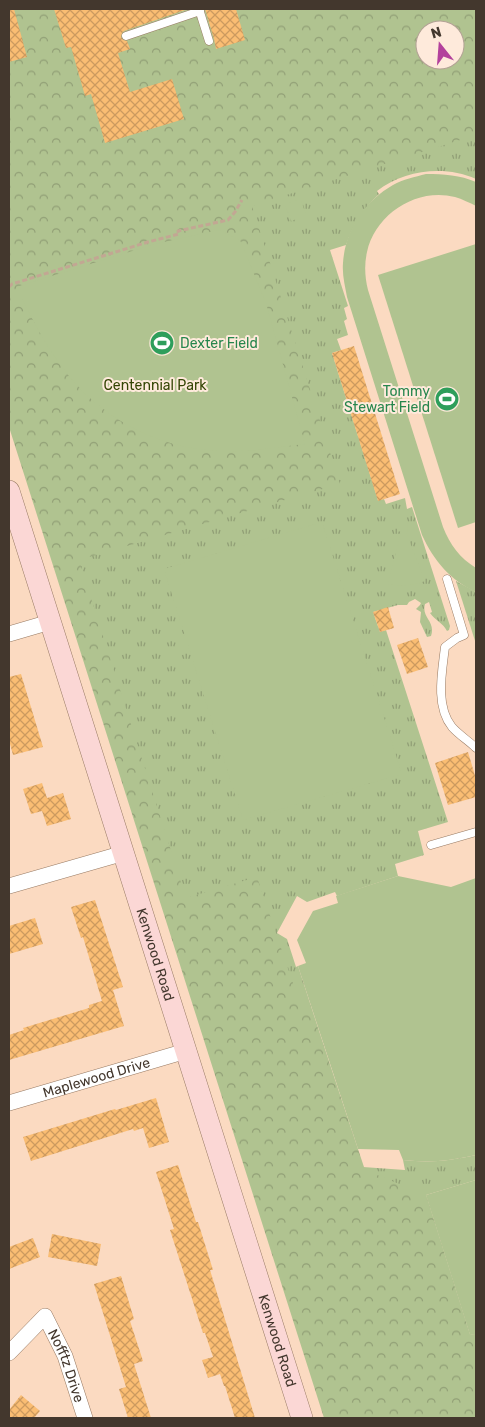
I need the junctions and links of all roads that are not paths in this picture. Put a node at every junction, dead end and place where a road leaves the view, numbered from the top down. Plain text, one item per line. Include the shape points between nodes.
1 (199, 10) edge
2 (126, 36) dead end
3 (209, 41) dead end
4 (9, 491) edge
5 (447, 579) dead end
6 (50, 622) junction
7 (9, 634) edge
8 (476, 748) edge
9 (476, 832) edge
10 (431, 845) dead end
11 (124, 853) junction
12 (9, 886) edge
13 (186, 1051) junction
14 (9, 1103) edge
15 (9, 1353) edge
16 (85, 1418) edge
17 (302, 1418) edge

1 - 2 lane
1 - 3 lane
4 - 6 street, Kenwood Road
5 - 8 lane via 464,635 445,647 441,684 443,707 452,727
6 - 7 street
6 - 11 street, Kenwood Road
9 - 10 lane
11 - 12 street
11 - 13 street, Kenwood Road
13 - 14 street, Maplewood Drive
13 - 17 street, Kenwood Road
15 - 16 street, Nofftz Drive via 45,1316 65,1356

